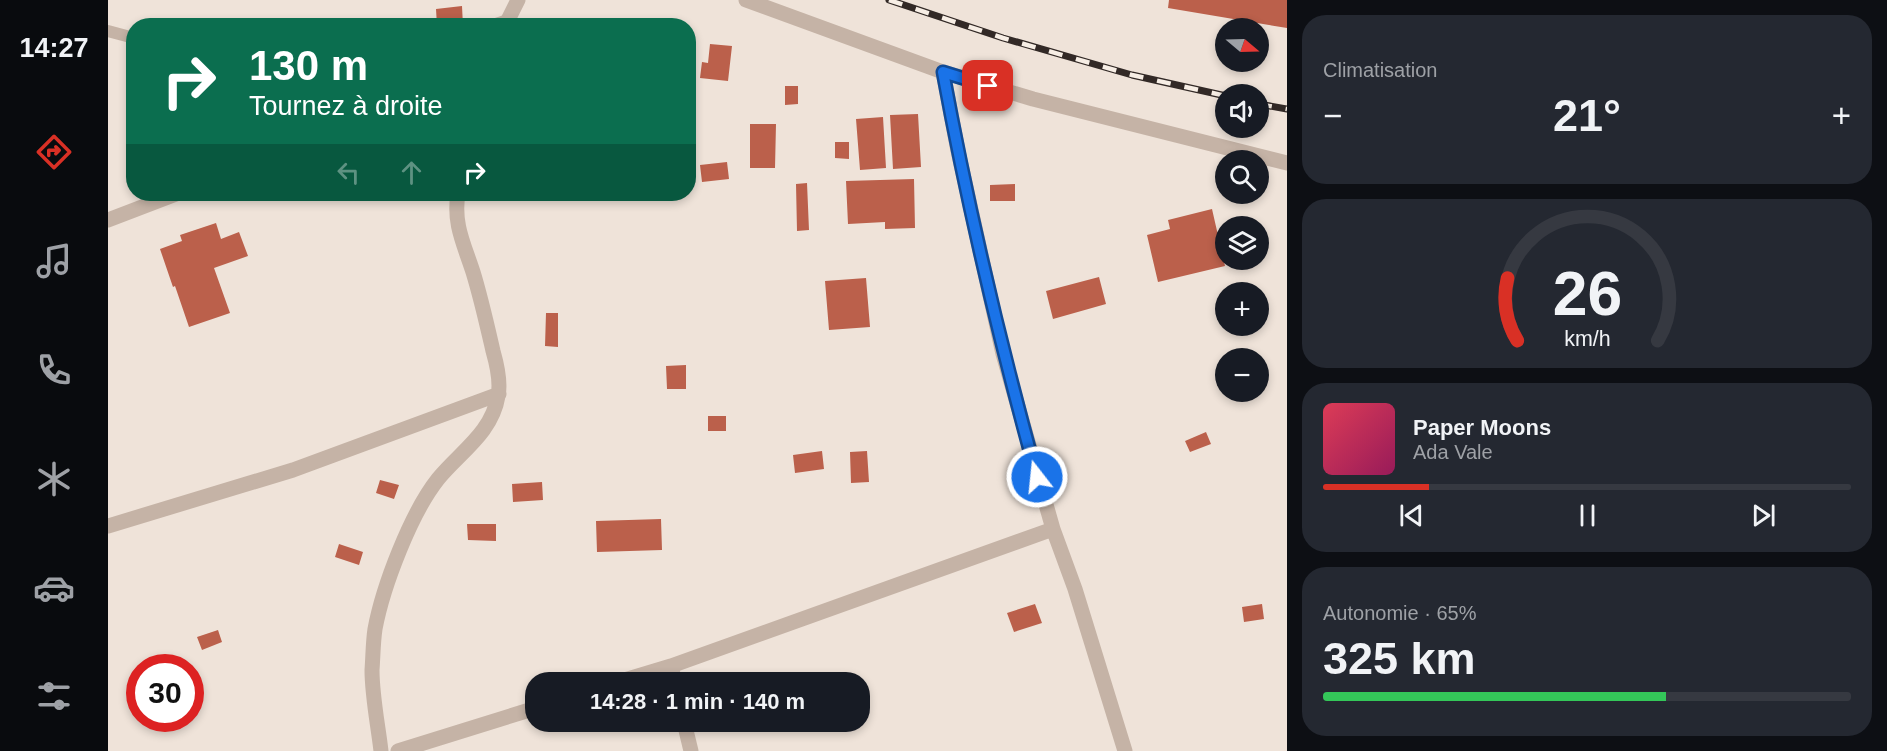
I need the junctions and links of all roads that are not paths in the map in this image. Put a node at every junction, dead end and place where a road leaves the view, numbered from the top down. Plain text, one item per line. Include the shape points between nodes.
1 (518, 0) edge
2 (746, 0) edge
3 (509, 18) edge
4 (108, 31) edge
5 (126, 36) edge
6 (943, 72) junction
7 (1287, 163) edge
8 (158, 201) edge
9 (457, 201) edge
10 (108, 220) edge
11 (499, 394) junction
12 (108, 526) edge
13 (1053, 529) junction
14 (671, 666) junction
15 (651, 672) edge
16 (672, 672) edge
17 (525, 711) edge
18 (686, 732) edge
19 (381, 751) edge
20 (398, 751) edge
21 (691, 751) edge
22 (1125, 751) edge

1 - 3 street
2 - 6 street
4 - 5 lane
6 - 7 street via 1033,99
6 - 13 street via 1003,354
8 - 10 street
9 - 11 street via 457,227 491,340
11 - 12 street via 293,470
11 - 19 street via 487,426 437,480 417,513 389,581 375,630 372,672
13 - 14 street
13 - 22 street
14 - 15 street
14 - 16 street
17 - 20 street
18 - 21 street

